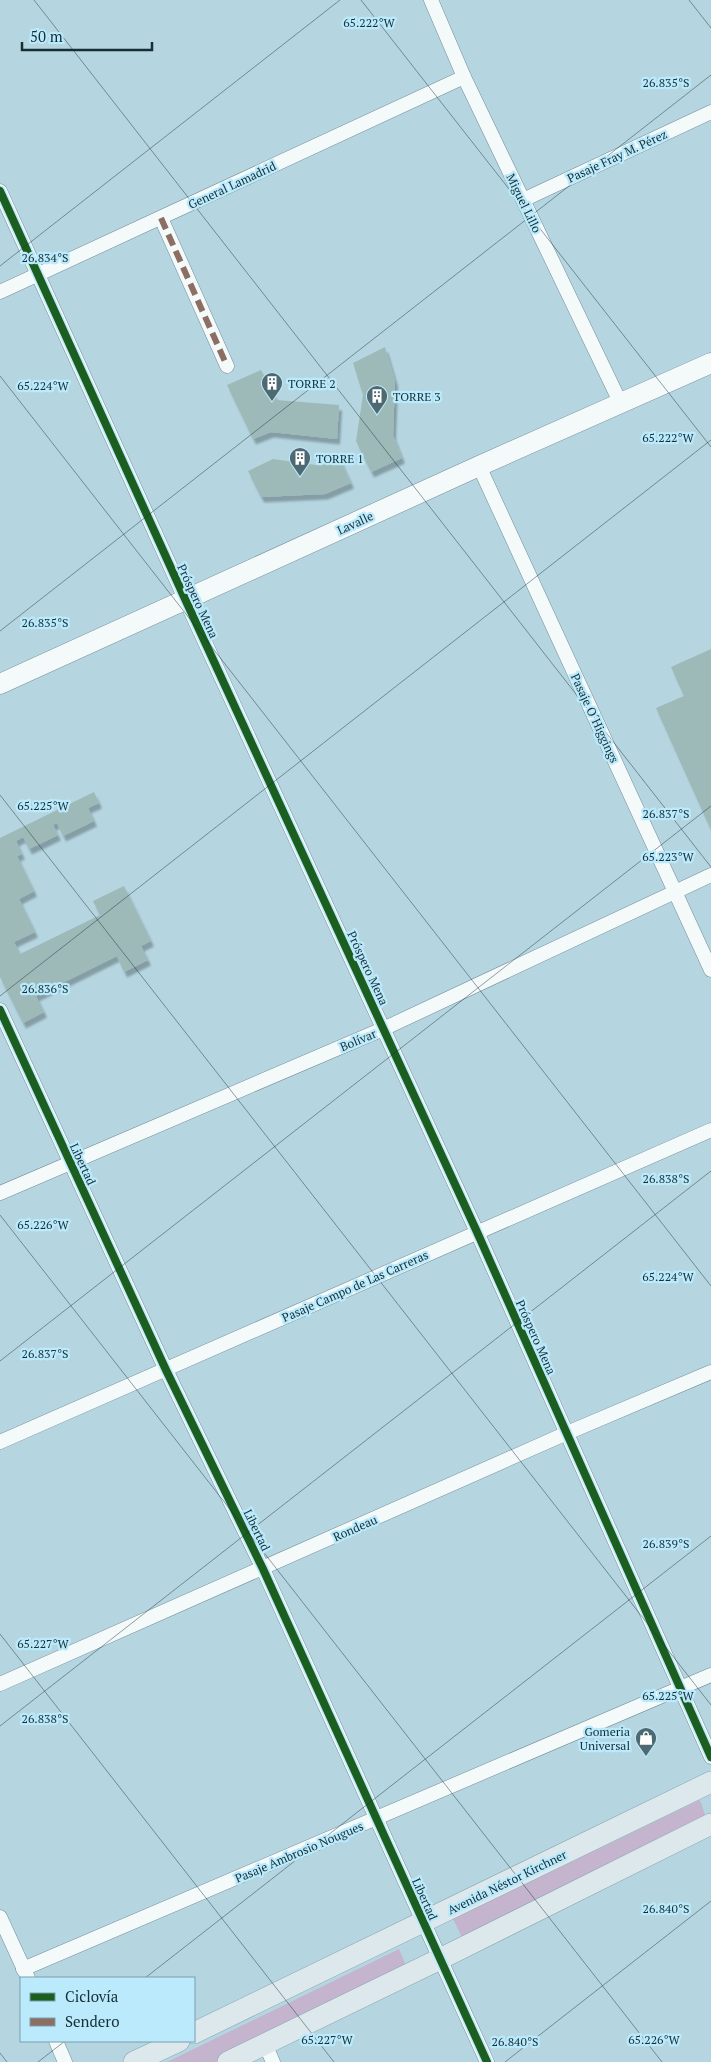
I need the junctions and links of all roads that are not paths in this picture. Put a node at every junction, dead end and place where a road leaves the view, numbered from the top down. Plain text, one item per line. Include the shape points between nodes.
1 (430, 0) edge
2 (464, 77) junction
3 (711, 112) edge
4 (0, 191) edge
5 (523, 200) junction
6 (161, 218) junction
7 (38, 276) junction
8 (0, 292) edge
9 (711, 363) edge
10 (227, 366) dead end
11 (621, 404) junction
12 (479, 466) junction
13 (186, 601) junction
14 (0, 684) edge
15 (711, 875) edge
16 (675, 891) junction
17 (711, 970) edge
18 (0, 1010) edge
19 (383, 1029) junction
20 (711, 1130) edge
21 (70, 1162) junction
22 (0, 1193) edge
23 (476, 1232) junction
24 (166, 1370) junction
25 (711, 1372) edge
26 (568, 1433) junction
27 (0, 1442) edge
28 (263, 1569) junction
29 (711, 1674) edge
30 (0, 1684) edge
31 (680, 1688) junction
32 (711, 1757) edge
33 (711, 1782) edge
34 (377, 1819) junction
35 (711, 1824) edge
36 (0, 1917) edge
37 (423, 1924) junction
38 (440, 1959) junction
39 (25, 1973) edge
40 (195, 2034) edge
41 (56, 2042) edge
42 (177, 2042) edge
43 (269, 2053) edge
44 (65, 2062) edge
45 (134, 2062) edge
46 (228, 2062) edge
47 (487, 2062) edge

1 - 2 street, Miguel Lillo
2 - 5 street, Miguel Lillo
2 - 6 street, General Lamadrid
3 - 5 street, Pasaje Fray M. Pérez
4 - 7 street, Próspero Mena
5 - 11 street, Miguel Lillo
6 - 7 street, General Lamadrid
6 - 10 street
7 - 8 street, General Lamadrid
7 - 13 street, Próspero Mena
9 - 11 street, Lavalle
11 - 12 street, Lavalle
12 - 13 street, Lavalle
12 - 16 street, Pasaje O´Higgings
13 - 14 street, Lavalle
13 - 19 street, Próspero Mena
15 - 16 street, Bolívar
16 - 17 street, Pasaje O´Higgings
16 - 19 street, Bolívar
18 - 21 street, Libertad
19 - 21 street, Bolívar
19 - 23 street, Próspero Mena
20 - 23 street, Pasaje Campo de Las Carreras
21 - 22 street, Bolívar
21 - 24 street, Libertad
23 - 24 street, Pasaje Campo de Las Carreras
23 - 26 street, Próspero Mena
24 - 27 street, Pasaje Campo de Las Carreras
24 - 28 street, Libertad
25 - 26 street, Rondeau
26 - 28 street, Rondeau
26 - 31 street, Próspero Mena
28 - 30 street, Rondeau
28 - 34 street, Libertad
29 - 31 street, Pasaje Ambrosio Nougues
31 - 32 street, Próspero Mena
31 - 34 street, Pasaje Ambrosio Nougues
33 - 37 main road, Avenida Néstor Kirchner
34 - 37 street, Libertad
34 - 39 street, Pasaje Ambrosio Nougues
35 - 38 main road
36 - 39 street
37 - 38 street, Libertad
37 - 40 main road, Avenida Néstor Kirchner
38 - 43 main road
38 - 47 street, Libertad
41 - 44 street
42 - 45 main road
43 - 46 main road

